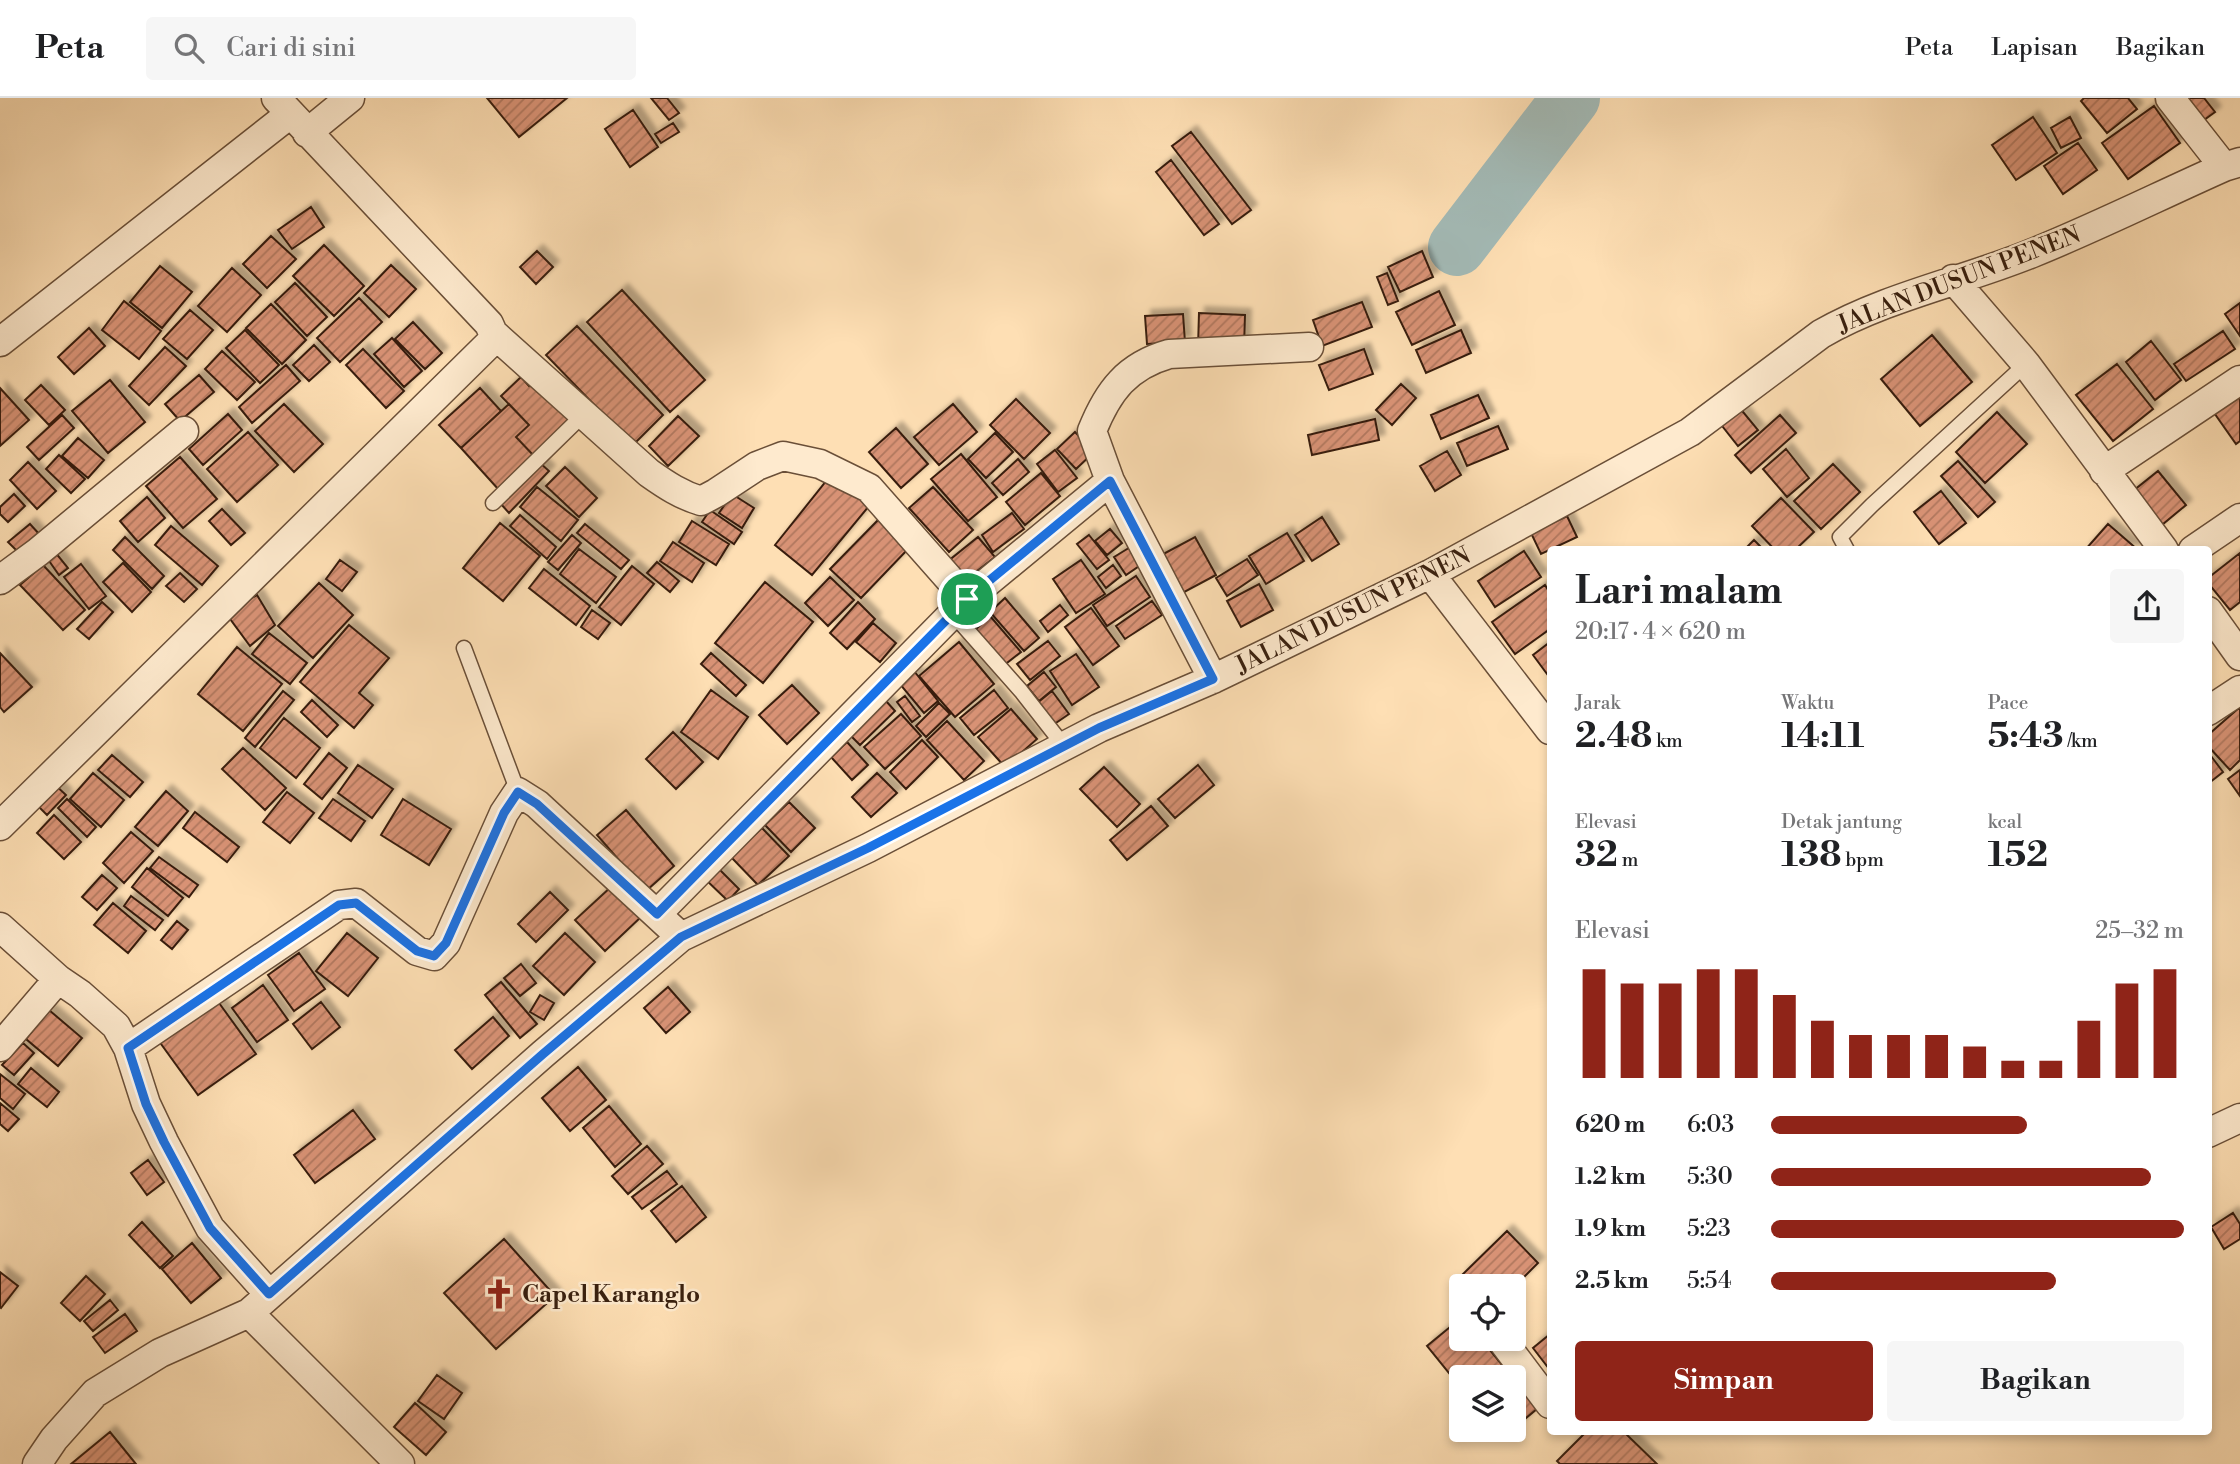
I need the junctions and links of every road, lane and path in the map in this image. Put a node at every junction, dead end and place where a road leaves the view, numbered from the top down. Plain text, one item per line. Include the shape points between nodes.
1 (350, 98) edge
2 (2170, 98) edge
3 (291, 115) edge
4 (2232, 165) edge
5 (1953, 279) junction
6 (493, 332) junction
7 (0, 342) edge
8 (1309, 347) dead end
9 (2026, 364) junction
10 (2240, 380) edge
11 (584, 414) junction
12 (184, 430) dead end
13 (2104, 471) junction
14 (1110, 481) junction
15 (494, 503) dead end
16 (2240, 518) edge
17 (1845, 546) edge
18 (2161, 546) edge
19 (2199, 546) edge
20 (1430, 574) junction
21 (0, 580) edge
22 (960, 606) junction
23 (2212, 617) edge
24 (464, 648) dead end
25 (2240, 656) edge
26 (1213, 679) junction
27 (2240, 691) edge
28 (2212, 708) edge
29 (1547, 726) edge
30 (1064, 746) junction
31 (525, 796) junction
32 (0, 826) edge
33 (657, 914) junction
34 (0, 927) edge
35 (681, 937) junction
36 (58, 979) junction
37 (0, 1047) edge
38 (128, 1048) junction
39 (2240, 1118) edge
40 (2212, 1131) edge
41 (259, 1303) junction
42 (1510, 1351) edge
43 (1547, 1400) edge
44 (37, 1464) edge
45 (400, 1464) edge

1 - 3 street
2 - 4 street
3 - 6 street
3 - 7 street
4 - 5 street, JALAN DUSUN PENEN via 2033,253
5 - 9 street
5 - 20 street, JALAN DUSUN PENEN via 1839,323 1690,432
6 - 11 street
6 - 32 street via 488,347
8 - 14 street via 1169,354 1134,369 1115,386 1092,431
9 - 13 street
9 - 17 lane via 1840,537
10 - 13 street
11 - 15 lane
11 - 22 street via 649,473 674,491 701,501 757,466 783,456 820,464 848,477 869,488
12 - 21 street
13 - 18 street
14 - 22 street
14 - 26 street
16 - 19 street
20 - 26 street, JALAN DUSUN PENEN
20 - 29 street
22 - 30 lane
22 - 33 street
23 - 25 street
24 - 31 lane
26 - 30 street, JALAN DUSUN PENEN
27 - 28 street
30 - 35 street, JALAN DUSUN PENEN via 868,848
31 - 33 street
31 - 38 street via 504,813 446,943 434,956 417,951 356,903 339,905
33 - 35 street
34 - 36 street
35 - 41 street, JALAN DUSUN PENEN
36 - 37 street
36 - 38 street via 116,1026
38 - 41 street via 164,1142 210,1228
39 - 40 street
41 - 44 street, JALAN DUSUN PENEN via 160,1353 95,1393
41 - 45 street
42 - 43 street

